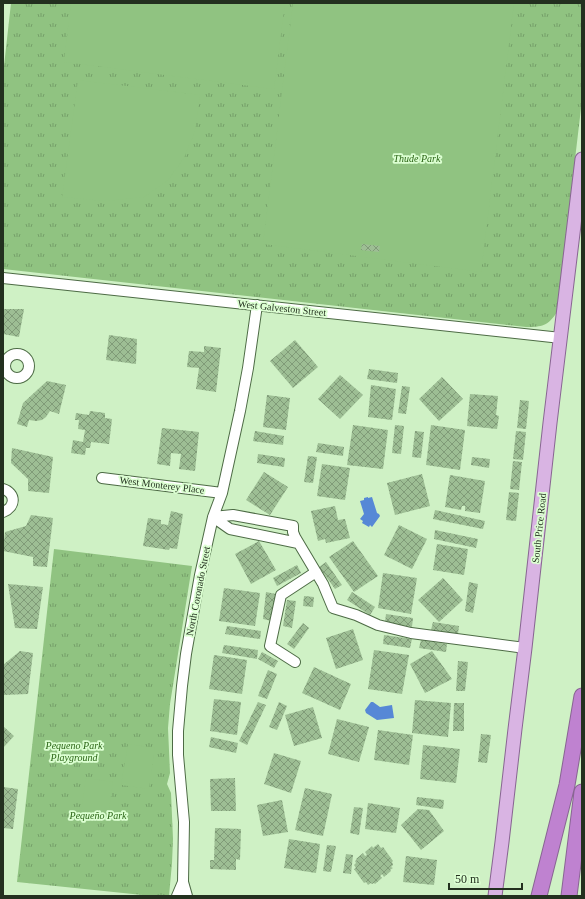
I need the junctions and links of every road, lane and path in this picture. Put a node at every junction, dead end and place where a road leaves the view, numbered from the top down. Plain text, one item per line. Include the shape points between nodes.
1 (582, 159) edge
2 (3, 278) edge
3 (256, 305) junction
4 (561, 338) junction
5 (102, 478) dead end
6 (3, 489) edge
7 (222, 493) junction
8 (3, 512) edge
9 (214, 517) junction
10 (298, 543) junction
11 (316, 572) junction
12 (525, 648) junction
13 (294, 662) dead end
14 (582, 696) edge
15 (582, 792) edge
16 (182, 882) junction
17 (177, 896) edge
18 (186, 896) edge
19 (495, 896) edge
20 (539, 896) edge
21 (568, 896) edge

1 - 4 main road, South Price Road
2 - 3 street, West Galveston Street
3 - 4 street, West Galveston Street
3 - 7 street, North Coronado Street via 248,368
4 - 12 main road, South Price Road
5 - 7 street, West Monterey Place
6 - 8 street via 8,491 13,500 10,508
7 - 9 street, North Coronado Street
9 - 10 street via 230,529
9 - 10 street via 233,515 293,526
9 - 16 street, North Coronado Street via 194,604 179,708 178,755 184,822
10 - 11 street
11 - 12 street via 333,608 378,625 411,633
11 - 13 street via 281,595 270,646
12 - 19 main road, South Price Road
14 - 20 highway via 567,785
15 - 21 highway
16 - 17 street, North Coronado Street
16 - 18 street, North Coronado Street

